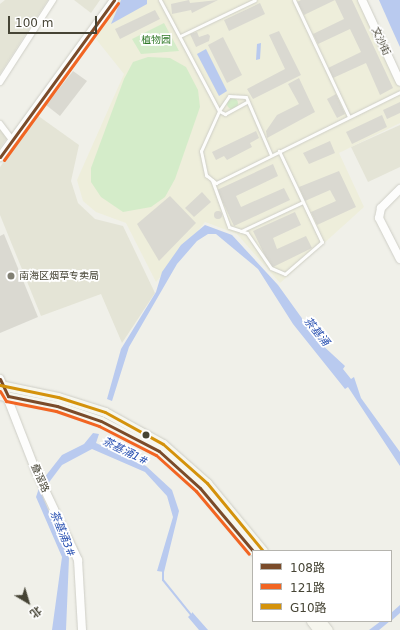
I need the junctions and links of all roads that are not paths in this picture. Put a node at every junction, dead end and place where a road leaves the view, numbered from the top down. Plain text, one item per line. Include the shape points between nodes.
1 (53, 0) edge
2 (114, 0) edge
3 (160, 0) edge
4 (255, 0) edge
5 (294, 0) edge
6 (362, 0) edge
7 (180, 36) junction
8 (0, 82) edge
9 (400, 82) edge
10 (400, 92) edge
11 (247, 102) junction
12 (219, 111) junction
13 (349, 117) junction
14 (0, 124) edge
15 (12, 140) junction
16 (279, 151) junction
17 (271, 155) junction
18 (0, 157) edge
19 (212, 179) junction
20 (400, 189) edge
21 (303, 202) junction
22 (241, 231) junction
23 (400, 259) edge
24 (1, 383) edge
25 (4, 396) edge
26 (252, 550) edge
27 (262, 550) edge
28 (312, 622) edge
29 (322, 622) edge
30 (82, 630) edge
31 (318, 630) edge
32 (328, 630) edge

1 - 8 street
2 - 15 street
3 - 7 lane
4 - 7 lane
5 - 13 lane
6 - 9 street, 文沙街
7 - 12 lane
10 - 13 lane
11 - 12 lane via 225,114
11 - 12 lane via 246,97 235,94 225,100
11 - 17 lane
12 - 19 lane via 202,151 202,166
13 - 16 lane
14 - 15 street
15 - 18 street
16 - 17 lane
16 - 21 lane
17 - 19 lane via 216,183
19 - 22 lane via 229,227
20 - 23 street via 381,208 379,218
21 - 22 lane
21 - 22 lane via 322,242 285,274 271,268 247,233
24 - 25 street, 叠滘路
24 - 27 main road via 105,412 163,444 207,483
25 - 26 main road via 57,406 101,421 159,452 200,488
25 - 30 street, 叠滘路 via 78,560
28 - 31 main road
29 - 32 main road

